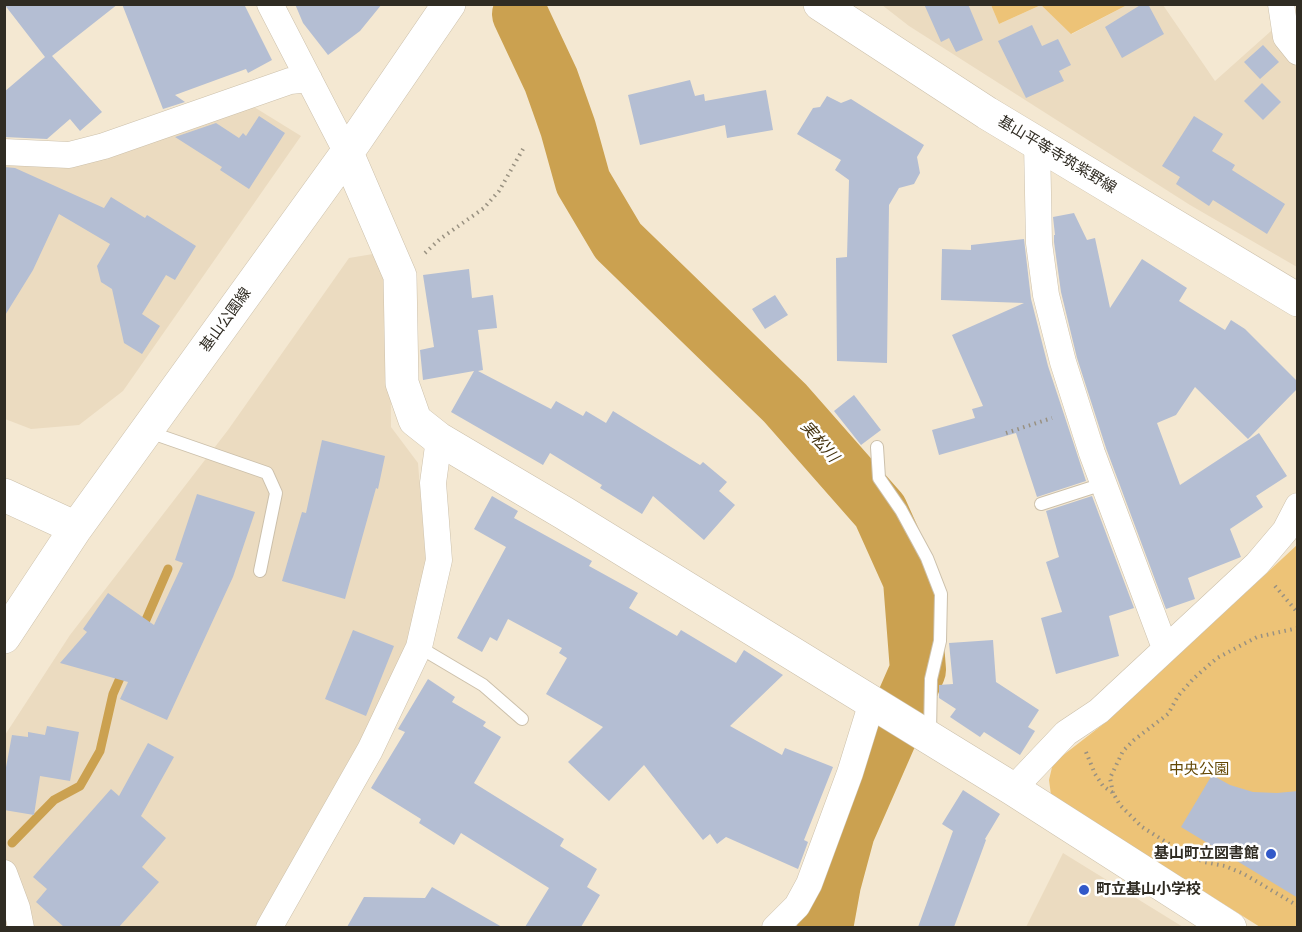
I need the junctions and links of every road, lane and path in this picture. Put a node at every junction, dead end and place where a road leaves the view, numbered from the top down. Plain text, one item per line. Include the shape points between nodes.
1 (270, 4) edge
2 (449, 4) edge
3 (820, 4) edge
4 (1281, 4) edge
5 (1298, 52) edge
6 (309, 79) junction
7 (1037, 143) junction
8 (523, 149) dead end
9 (4, 152) edge
10 (347, 153) junction
11 (400, 276) junction
12 (1298, 300) edge
13 (1078, 410) junction
14 (146, 431) junction
15 (1006, 434) dead end
16 (439, 439) junction
17 (877, 447) dead end
18 (1103, 484) junction
19 (4, 495) edge
20 (1041, 504) dead end
21 (1298, 506) edge
22 (76, 528) junction
23 (1257, 564) junction
24 (260, 572) dead end
25 (1298, 613) edge
26 (1298, 628) edge
27 (4, 637) edge
28 (419, 647) junction
29 (1165, 648) junction
30 (872, 702) junction
31 (522, 719) dead end
32 (1066, 733) junction
33 (930, 737) junction
34 (1013, 789) junction
35 (1113, 793) junction
36 (4, 873) edge
37 (1298, 906) edge
38 (21, 927) edge
39 (269, 927) edge
40 (775, 927) edge
41 (1230, 927) edge

1 - 6 street
2 - 10 main road, 基山公園線
3 - 7 main road, 基山平等寺筑紫野線
4 - 5 street via 1286,37
6 - 9 street via 290,81 104,146 69,154
6 - 10 street
7 - 12 main road, 基山平等寺筑紫野線
7 - 13 street via 1039,243 1046,295
8 - 11 path via 500,191 484,208 440,239
10 - 11 main road
10 - 14 main road, 基山公園線
11 - 16 main road via 402,383 415,420
13 - 15 path
13 - 18 street
14 - 22 main road, 基山公園線
14 - 24 lane via 267,473 276,493
16 - 28 street via 433,483 440,560
16 - 30 main road
17 - 33 lane via 879,478 927,558 941,594 940,641 931,679
18 - 20 lane
18 - 29 street
19 - 22 main road
21 - 23 street via 1285,531
22 - 27 main road, 基山公園線
23 - 25 path
23 - 29 street
26 - 35 path via 1257,637 1217,658 1194,678 1168,714 1123,751 1110,778
28 - 31 lane via 483,686
28 - 39 street via 370,750
29 - 32 street via 1100,711
30 - 33 main road
30 - 40 street via 809,884 797,906
32 - 34 street
32 - 35 path via 1080,743 1099,780
33 - 34 main road
34 - 41 main road
35 - 37 path via 1142,827 1182,852 1244,874
36 - 38 street

